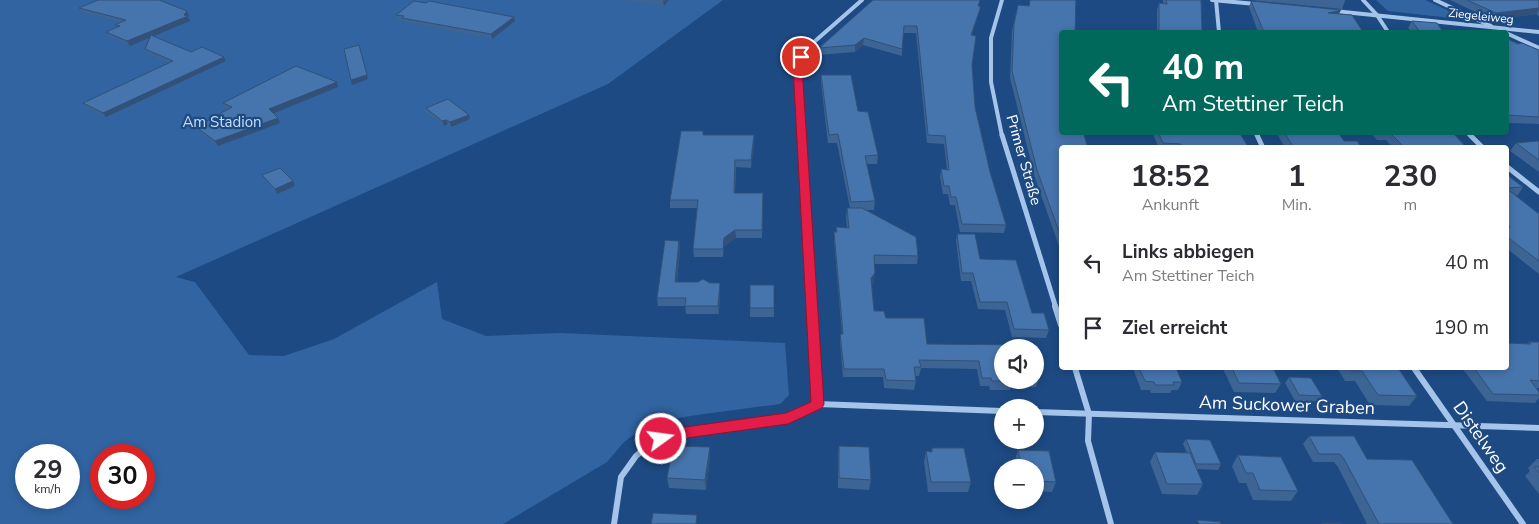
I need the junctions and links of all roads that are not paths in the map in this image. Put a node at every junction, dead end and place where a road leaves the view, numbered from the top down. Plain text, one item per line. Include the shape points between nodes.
1 (862, 0) edge
2 (1002, 0) edge
3 (1212, 0) edge
4 (1216, 0) edge
5 (1363, 0) edge
6 (1435, 0) edge
7 (1263, 5) edge
8 (1330, 11) edge
9 (1377, 15) junction
10 (1496, 28) junction
11 (1219, 30) edge
12 (1387, 30) edge
13 (1500, 30) edge
14 (1539, 32) edge
15 (1509, 34) edge
16 (1539, 48) edge
17 (1470, 135) edge
18 (1480, 145) edge
19 (1509, 168) edge
20 (1539, 192) edge
21 (1059, 318) edge
22 (1075, 370) edge
23 (1415, 370) edge
24 (818, 404) junction
25 (994, 411) edge
26 (1044, 412) edge
27 (1089, 414) junction
28 (1454, 425) junction
29 (1539, 428) edge
30 (614, 524) edge
31 (1110, 524) edge
32 (1523, 524) edge

1 - 24 street via 806,49 798,66
2 - 21 street, Primer Straße via 991,38 991,82 1000,126
3 - 4 street
4 - 7 street
4 - 11 street
5 - 9 street
6 - 10 street
8 - 9 street, Ziegeleiweg
9 - 10 street, Ziegeleiweg
9 - 12 street
10 - 13 street
10 - 14 street, Ziegeleiweg
15 - 16 street
17 - 18 street
19 - 20 street
22 - 27 street
23 - 28 street, Distelweg
24 - 25 street
24 - 30 street via 788,418 671,435 651,443 636,456 621,477
26 - 27 street, Am Suckower Graben
27 - 28 street, Am Suckower Graben
27 - 31 street via 1088,441
28 - 29 street, Am Suckower Graben
28 - 32 street, Distelweg

